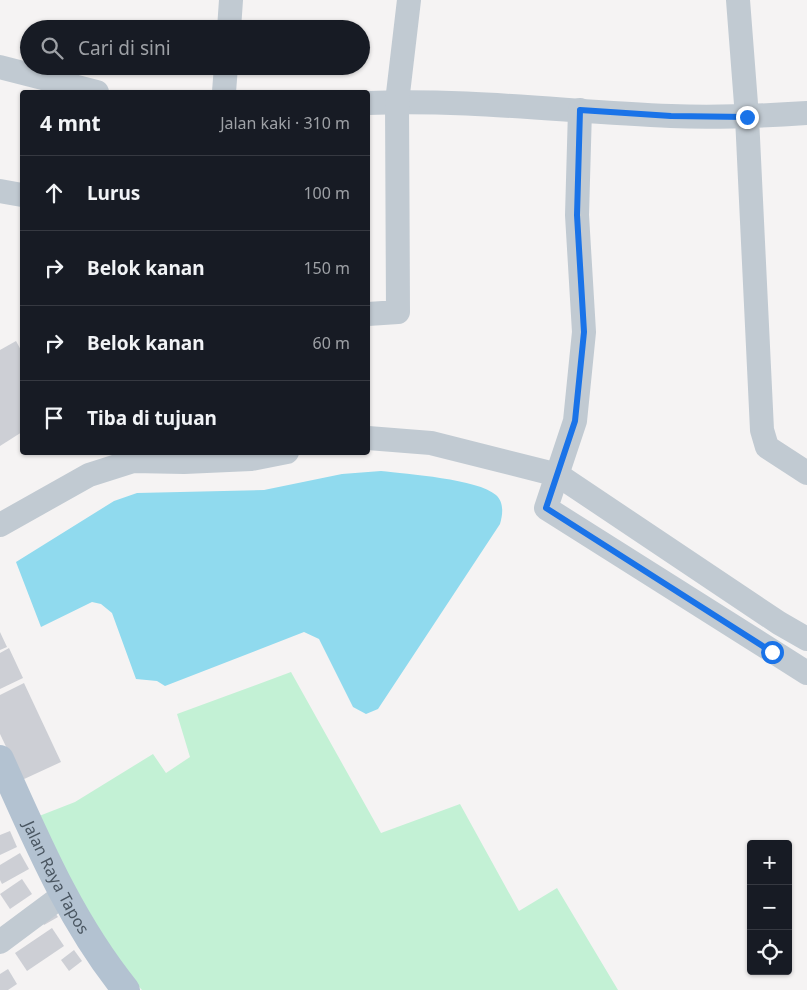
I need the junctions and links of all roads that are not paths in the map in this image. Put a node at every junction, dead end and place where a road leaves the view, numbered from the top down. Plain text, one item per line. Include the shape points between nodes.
1 (231, 0) edge
2 (409, 0) edge
3 (738, 0) edge
4 (230, 20) edge
5 (0, 66) edge
6 (20, 72) edge
7 (28, 75) edge
8 (225, 75) edge
9 (71, 89) edge
10 (224, 90) edge
11 (397, 102) junction
12 (370, 103) edge
13 (580, 110) junction
14 (807, 113) edge
15 (747, 117) junction
16 (0, 191) edge
17 (20, 195) edge
18 (370, 314) edge
19 (370, 438) edge
20 (272, 455) edge
21 (807, 473) edge
22 (558, 475) junction
23 (0, 525) edge
24 (807, 639) edge
25 (807, 673) edge
26 (0, 758) edge
27 (62, 895) junction
28 (0, 942) edge
29 (126, 990) edge

1 - 4 street
2 - 11 street
3 - 15 street
5 - 6 street
7 - 9 street
8 - 10 street
11 - 12 street
11 - 13 street
11 - 18 street via 398,312
13 - 15 street
13 - 22 street via 577,215 584,332 575,421
14 - 15 street
15 - 21 street via 762,430 767,447
16 - 17 street
19 - 22 street via 431,443
20 - 23 street via 184,462 133,461 88,475
22 - 24 street
22 - 25 street via 546,508
26 - 27 main road, Jalan Raya Tapos
27 - 28 street
27 - 29 main road, Jalan Raya Tapos via 104,964

